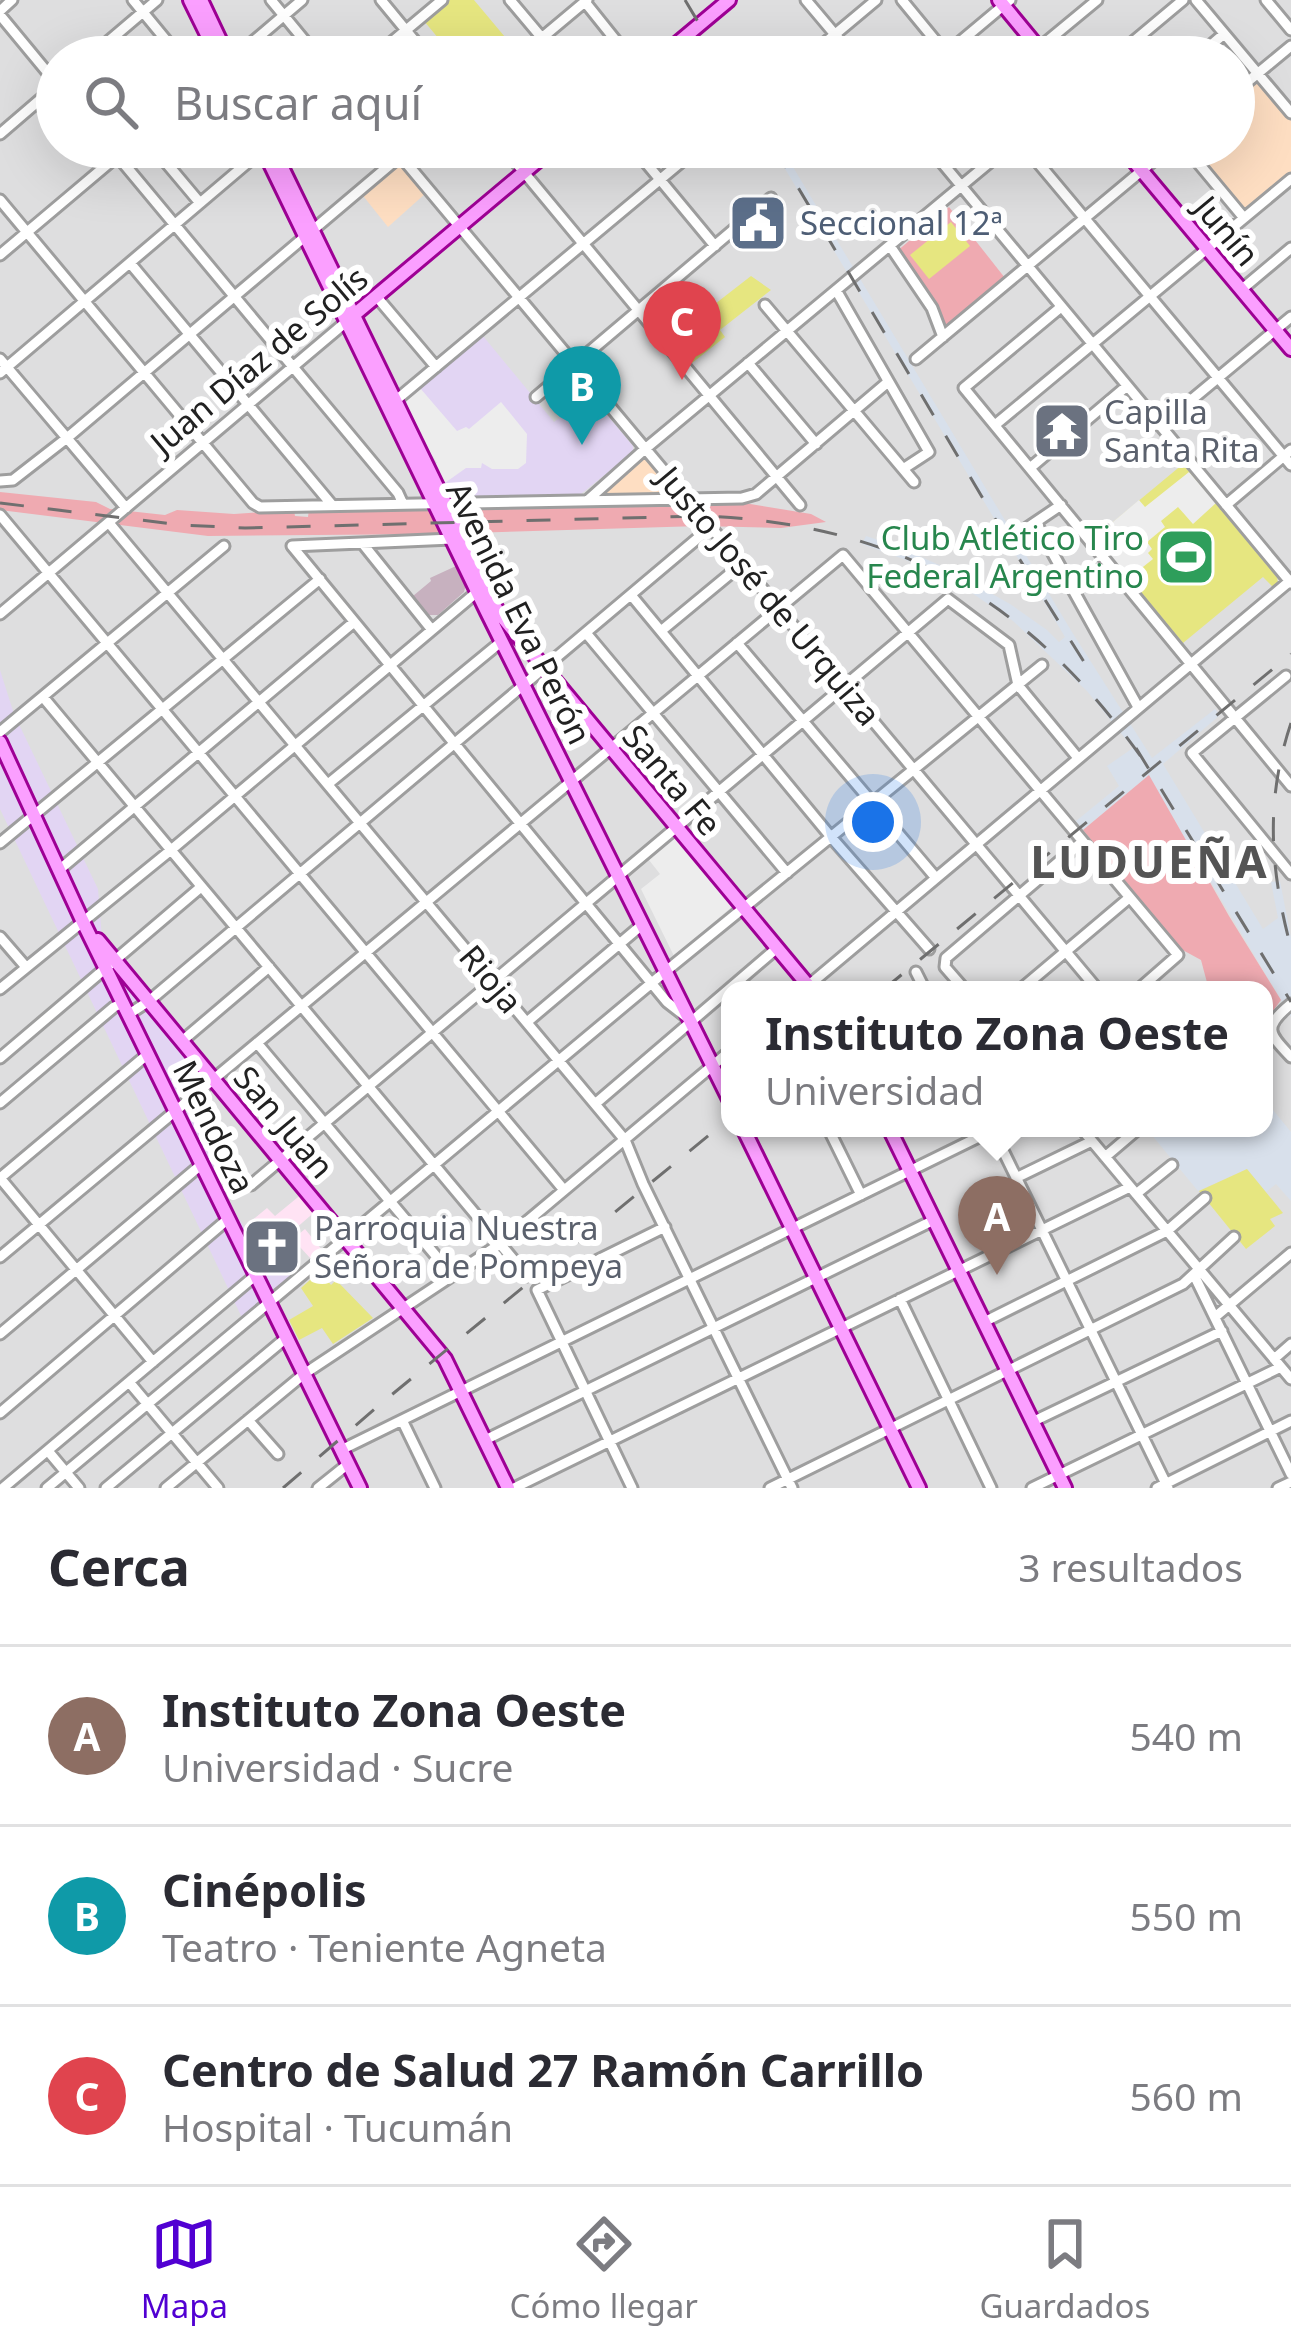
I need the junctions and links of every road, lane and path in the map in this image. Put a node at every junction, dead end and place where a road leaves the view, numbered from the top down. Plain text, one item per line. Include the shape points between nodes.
1 (13, 0) edge
2 (133, 0) edge
3 (157, 0) edge
4 (190, 0) edge
5 (201, 0) edge
6 (271, 0) edge
7 (302, 0) edge
8 (381, 0) edge
9 (442, 0) edge
10 (510, 0) edge
11 (729, 0) edge
12 (806, 0) edge
13 (876, 0) edge
14 (902, 0) edge
15 (1097, 0) edge
16 (1184, 0) edge
17 (1196, 0) edge
18 (1266, 0) edge
19 (586, 1) edge
20 (1004, 2) edge
21 (143, 12) junction
22 (0, 13) edge
23 (284, 16) junction
24 (406, 30) junction
25 (1291, 30) edge
26 (835, 34) junction
27 (1225, 34) joint
28 (115, 36) edge
29 (163, 36) edge
30 (208, 36) edge
31 (221, 36) edge
32 (259, 36) edge
33 (301, 36) edge
34 (399, 36) edge
35 (411, 36) edge
36 (540, 36) edge
37 (544, 36) edge
38 (613, 36) edge
39 (686, 36) edge
40 (833, 36) edge
41 (930, 36) edge
42 (967, 36) edge
43 (1030, 36) edge
44 (1060, 36) edge
45 (1140, 36) edge
46 (1223, 36) edge
47 (1291, 46) edge
48 (36, 58) edge
49 (1255, 70) edge
50 (1258, 74) junction
51 (1255, 76) edge
52 (36, 102) edge
53 (1291, 113) edge
54 (0, 134) edge
55 (97, 168) edge
56 (127, 168) edge
57 (171, 168) edge
58 (242, 168) edge
59 (276, 168) edge
60 (380, 168) edge
61 (411, 168) edge
62 (521, 168) edge
63 (529, 168) edge
64 (651, 168) edge
65 (673, 168) edge
66 (946, 168) edge
67 (983, 168) edge
68 (1042, 168) edge
69 (1140, 168) edge
70 (1146, 168) edge
71 (1202, 168) edge
72 (1142, 171) junction
73 (524, 172) junction
74 (660, 179) junction
75 (1291, 179) edge
76 (961, 186) junction
77 (771, 198) dead end
78 (0, 200) edge
79 (200, 203) junction
80 (1084, 218) junction
81 (1244, 218) junction
82 (175, 225) junction
83 (460, 226) junction
84 (27, 232) junction
85 (309, 233) junction
86 (584, 244) junction
87 (715, 245) junction
88 (890, 246) junction
89 (1291, 248) edge
90 (1207, 249) junction
91 (0, 255) edge
92 (130, 263) junction
93 (1028, 266) junction
94 (836, 290) junction
95 (1241, 290) junction
96 (235, 296) junction
97 (376, 296) junction
98 (1150, 296) junction
99 (519, 298) junction
100 (85, 302) junction
101 (765, 305) dead end
102 (1061, 307) junction
103 (639, 310) junction
104 (1291, 316) edge
105 (350, 318) junction
106 (1275, 330) junction
107 (787, 332) junction
108 (189, 334) junction
109 (943, 337) junction
110 (1093, 344) junction
111 (1291, 350) edge
112 (916, 359) dead end
113 (748, 363) junction
114 (575, 364) junction
115 (2, 366) edge
116 (294, 367) junction
117 (436, 367) junction
118 (144, 373) junction
119 (1218, 378) junction
120 (888, 382) junction
121 (1127, 386) junction
122 (710, 395) junction
123 (536, 397) dead end
124 (395, 401) junction
125 (249, 405) junction
126 (854, 411) junction
127 (995, 425) junction
128 (1160, 426) junction
129 (67, 438) junction
130 (203, 443) junction
131 (816, 444) junction
132 (645, 449) junction
133 (1288, 457) edge
134 (1030, 468) junction
135 (903, 469) junction
136 (777, 476) junction
137 (5, 481) edge
138 (914, 482) dead end
139 (686, 497) junction
140 (589, 500) junction
141 (439, 503) junction
142 (403, 504) junction
143 (332, 505) junction
144 (1061, 505) junction
145 (1226, 505) junction
146 (800, 506) dead end
147 (126, 508) junction
148 (0, 515) edge
149 (109, 523) junction
150 (1036, 523) junction
151 (711, 527) junction
152 (1018, 534) dead end
153 (452, 539) junction
154 (363, 544) junction
155 (224, 546) dead end
156 (742, 565) junction
157 (48, 574) junction
158 (320, 579) junction
159 (1290, 581) edge
160 (168, 592) junction
161 (477, 592) junction
162 (631, 595) junction
163 (493, 603) joint
164 (778, 608) junction
165 (0, 614) edge
166 (354, 622) junction
167 (432, 630) junction
168 (662, 632) junction
169 (908, 632) junction
170 (586, 633) junction
171 (502, 641) junction
172 (737, 643) junction
173 (106, 645) junction
174 (223, 659) junction
175 (1191, 663) junction
176 (390, 665) junction
177 (1042, 665) dead end
178 (544, 668) junction
179 (698, 675) junction
180 (1286, 676) dead end
181 (524, 685) junction
182 (1018, 685) junction
183 (844, 686) junction
184 (43, 697) junction
185 (259, 702) junction
186 (423, 706) junction
187 (1138, 707) junction
188 (160, 710) junction
189 (653, 712) junction
190 (978, 717) junction
191 (1235, 718) junction
192 (802, 720) junction
193 (0, 732) edge
194 (0, 742) edge
195 (455, 744) junction
196 (295, 745) junction
197 (611, 748) junction
198 (764, 753) junction
199 (198, 754) junction
200 (1078, 758) junction
201 (97, 762) junction
202 (914, 770) junction
203 (572, 780) junction
204 (328, 784) junction
205 (1291, 786) edge
206 (718, 790) junction
207 (1038, 791) junction
208 (234, 797) junction
209 (872, 803) junction
210 (134, 807) junction
211 (33, 815) junction
212 (360, 823) junction
213 (520, 823) junction
214 (676, 826) junction
215 (832, 837) junction
216 (1082, 842) junction
217 (0, 843) edge
218 (976, 844) junction
219 (170, 850) junction
220 (1289, 867) edge
221 (59, 870) junction
222 (787, 873) junction
223 (298, 874) junction
224 (618, 874) junction
225 (936, 878) junction
226 (201, 886) junction
227 (1019, 896) junction
228 (1129, 898) junction
229 (426, 902) junction
230 (585, 902) junction
231 (744, 908) junction
232 (895, 912) junction
233 (82, 920) junction
234 (643, 925) junction
235 (236, 928) junction
236 (0, 937) edge
237 (620, 944) junction
238 (777, 948) junction
239 (929, 949) dead end
240 (1066, 951) junction
241 (364, 953) junction
242 (111, 964) junction
243 (26, 967) junction
244 (268, 968) junction
245 (666, 971) junction
246 (916, 972) dead end
247 (492, 981) junction
248 (739, 981) edge
249 (803, 981) edge
250 (816, 981) edge
251 (920, 981) edge
252 (957, 981) edge
253 (1030, 981) edge
254 (1091, 981) edge
255 (1148, 981) edge
256 (652, 983) junction
257 (0, 988) edge
258 (721, 996) edge
259 (149, 1001) junction
260 (301, 1006) junction
261 (126, 1008) junction
262 (526, 1022) junction
263 (691, 1022) junction
264 (431, 1033) junction
265 (182, 1041) junction
266 (257, 1043) junction
267 (148, 1054) junction
268 (0, 1058) edge
269 (721, 1058) edge
270 (559, 1061) junction
271 (712, 1065) junction
272 (214, 1079) junction
273 (721, 1083) edge
274 (368, 1086) junction
275 (0, 1102) edge
276 (595, 1104) junction
277 (175, 1110) junction
278 (499, 1113) junction
279 (324, 1123) junction
280 (750, 1137) edge
281 (832, 1137) edge
282 (893, 1137) edge
283 (978, 1137) edge
284 (998, 1137) edge
285 (1088, 1137) edge
286 (1128, 1137) edge
287 (625, 1140) junction
288 (1092, 1142) junction
289 (1105, 1157) junction
290 (281, 1160) junction
291 (202, 1164) junction
292 (1172, 1165) dead end
293 (435, 1166) junction
294 (910, 1171) junction
295 (0, 1178) edge
296 (1016, 1178) junction
297 (251, 1185) dead end
298 (564, 1190) junction
299 (1133, 1190) junction
300 (861, 1195) junction
301 (1204, 1198) dead end
302 (391, 1203) junction
303 (228, 1219) junction
304 (934, 1220) junction
305 (38, 1224) junction
306 (664, 1227) junction
307 (792, 1229) junction
308 (1042, 1230) junction
309 (1167, 1231) junction
310 (1234, 1237) dead end
311 (347, 1240) junction
312 (500, 1244) junction
313 (1291, 1253) edge
314 (0, 1257) edge
315 (76, 1270) junction
316 (958, 1270) junction
317 (1197, 1272) junction
318 (452, 1275) junction
319 (256, 1276) junction
320 (527, 1276) dead end
321 (816, 1278) junction
322 (690, 1279) junction
323 (1067, 1282) junction
324 (899, 1299) junction
325 (269, 1303) junction
326 (1229, 1305) junction
327 (403, 1308) junction
328 (115, 1316) junction
329 (1215, 1317) junction
330 (984, 1322) junction
331 (714, 1328) junction
332 (840, 1328) junction
333 (1090, 1330) junction
334 (1222, 1331) junction
335 (0, 1334) edge
336 (286, 1338) junction
337 (562, 1342) junction
338 (1291, 1344) edge
339 (153, 1362) junction
340 (1278, 1363) junction
341 (1007, 1370) junction
342 (304, 1374) junction
343 (739, 1378) junction
344 (1291, 1379) edge
345 (129, 1382) junction
346 (1116, 1382) junction
347 (1247, 1384) junction
348 (460, 1391) junction
349 (585, 1391) junction
350 (948, 1400) junction
351 (148, 1404) junction
352 (0, 1413) edge
353 (248, 1420) junction
354 (402, 1420) junction
355 (1291, 1421) edge
356 (1032, 1422) junction
357 (889, 1429) junction
358 (1270, 1432) junction
359 (172, 1433) junction
360 (1142, 1435) junction
361 (484, 1440) junction
362 (610, 1441) junction
363 (47, 1451) junction
364 (278, 1454) dead end
365 (344, 1457) junction
366 (196, 1463) junction
367 (0, 1467) edge
368 (66, 1472) junction
369 (1291, 1478) edge
370 (1062, 1482) edge
371 (790, 1484) edge
372 (8, 1485) edge
373 (1163, 1486) edge
374 (47, 1488) edge
375 (79, 1488) edge
376 (106, 1488) edge
377 (166, 1488) edge
378 (218, 1488) edge
379 (318, 1488) edge
380 (360, 1488) edge
381 (435, 1488) edge
382 (511, 1488) edge
383 (632, 1488) edge
384 (770, 1488) edge
385 (919, 1488) edge
386 (991, 1488) edge
387 (1032, 1488) edge
388 (1278, 1488) edge

1 - 22 street
2 - 21 street
3 - 21 street
4 - 30 main road
5 - 31 main road
6 - 23 street
7 - 23 street
8 - 24 street
9 - 24 street
10 - 36 street
11 - 39 main road
12 - 26 street
13 - 26 street
14 - 41 street
15 - 44 street
16 - 45 street
17 - 27 street
18 - 25 street
19 - 37 street
19 - 38 street
20 - 42 street
20 - 43 main road
21 - 28 street
21 - 29 street
22 - 48 street
23 - 32 street
23 - 33 street
24 - 34 street
24 - 35 street
26 - 40 street
27 - 46 street
47 - 50 street
49 - 50 street
50 - 51 street
50 - 53 street
52 - 54 street
55 - 84 street
56 - 82 street
57 - 79 street
58 - 79 street
59 - 85 main road, Avenida Eva Perón
60 - 85 street
61 - 83 street, Justo José de Urquiza
62 - 73 street
63 - 73 main road, Juan Díaz de Solís
64 - 74 street
65 - 74 street
66 - 76 street
67 - 76 street
68 - 80 street
69 - 72 main road, Junín
70 - 72 street
71 - 81 street
72 - 80 street
72 - 90 main road, Junín
73 - 83 main road, Juan Díaz de Solís
73 - 86 street
74 - 86 street
74 - 87 street
75 - 81 street
76 - 88 street
76 - 93 street
77 - 87 street
78 - 84 street
79 - 82 street
80 - 93 street
80 - 98 street
81 - 90 street
82 - 92 street
82 - 96 street
83 - 97 main road, Juan Díaz de Solís
83 - 99 street, Justo José de Urquiza
84 - 91 street
84 - 100 street
85 - 96 street
85 - 105 main road, Avenida Eva Perón
86 - 99 street
86 - 103 street
87 - 103 street
88 - 94 street
88 - 109 street
89 - 95 street
90 - 95 main road, Junín
90 - 98 street
92 - 100 street
92 - 108 street
93 - 102 street
93 - 109 street
94 - 107 street
94 - 120 street
95 - 106 main road, Junín
96 - 108 street
96 - 116 street
97 - 105 main road, Juan Díaz de Solís
97 - 117 street
98 - 110 street
98 - 119 street
99 - 114 street, Justo José de Urquiza
99 - 117 street
100 - 115 street
100 - 118 street
101 - 107 street
102 - 110 street
102 - 127 street via 964,388
103 - 114 street
103 - 122 street
104 - 106 street
105 - 116 street, Juan Díaz de Solís
105 - 124 main road, Avenida Eva Perón
105 - 141 main road, Avenida Eva Perón
106 - 111 main road, Junín
106 - 119 street
107 - 113 street
107 - 126 street
108 - 118 street
108 - 125 street
109 - 112 street
110 - 121 street
110 - 127 street
113 - 122 street
113 - 131 street
114 - 123 street
114 - 132 street, Justo José de Urquiza
115 - 129 street
116 - 125 street, Juan Díaz de Solís
116 - 142 street
117 - 124 street
118 - 129 street
118 - 130 street
119 - 128 street
119 - 133 street
120 - 126 street
120 - 135 street via 929,452
121 - 128 street
121 - 134 street
122 - 132 street
122 - 136 street
124 - 141 main road, Avenida Eva Perón
125 - 130 street, Juan Díaz de Solís
125 - 143 street
126 - 131 street
126 - 135 street
127 - 134 street
128 - 145 street
129 - 137 street
129 - 147 street
130 - 143 street via 256,506
130 - 147 street, Juan Díaz de Solís
131 - 136 street
132 - 139 street, Justo José de Urquiza
132 - 140 street
133 - 145 street
134 - 144 street
135 - 138 street
136 - 139 street via 742,498
136 - 146 street
139 - 140 street
139 - 151 street, Justo José de Urquiza
140 - 141 street
141 - 142 street
141 - 153 main road, Avenida Eva Perón
141 - 163 main road, Avenida Eva Perón
142 - 143 street
144 - 150 street
144 - 175 street
145 - 159 street
147 - 149 street, Juan Díaz de Solís
148 - 157 street
149 - 157 street, Juan Díaz de Solís
149 - 160 street, Rioja
150 - 152 street
150 - 187 street
151 - 156 street, Justo José de Urquiza
151 - 162 street
153 - 154 street
153 - 161 main road, Avenida Eva Perón
154 - 158 street via 292,546
154 - 167 street
155 - 160 street
156 - 164 street, Justo José de Urquiza
156 - 168 street
157 - 165 street, Juan Díaz de Solís
157 - 173 street
158 - 166 street
158 - 174 street
159 - 175 street
160 - 173 street
160 - 174 street, Rioja
161 - 167 street
161 - 171 main road, Avenida Eva Perón
162 - 168 street
162 - 170 street
163 - 178 main road, Santa Fe
164 - 169 street via 843,555
164 - 172 street
164 - 183 street, Justo José de Urquiza
166 - 176 street
166 - 185 street
167 - 176 street
168 - 179 street
169 - 182 street via 948,598 1010,646
169 - 183 street
169 - 190 street
170 - 178 street
170 - 189 street
171 - 181 main road, Avenida Eva Perón
171 - 186 street
172 - 179 street
172 - 192 street
173 - 184 street
173 - 188 street
174 - 185 street, Rioja
174 - 188 street
175 - 187 street
175 - 191 street
176 - 186 street
176 - 196 street
177 - 182 street
178 - 181 street
178 - 197 main road, Santa Fe
179 - 189 street
179 - 198 street
180 - 191 street
181 - 195 street
181 - 203 main road, Avenida Eva Perón
182 - 190 street
182 - 200 street
183 - 192 street
183 - 202 street, Justo José de Urquiza
184 - 193 street
184 - 201 street
185 - 196 street, Rioja
185 - 199 street
186 - 195 street
186 - 204 street
187 - 200 street
188 - 199 street
188 - 201 street
189 - 197 street
189 - 206 street
190 - 202 street
190 - 207 street
191 - 205 street
191 - 220 street via 1192,753
192 - 198 street
192 - 209 street
194 - 211 main road, Mendoza
195 - 212 street
195 - 213 street
196 - 204 street, Rioja
196 - 208 street
197 - 203 street
197 - 214 main road, Santa Fe
198 - 206 street
198 - 215 street
199 - 208 street
199 - 210 street
200 - 207 street
201 - 210 street
201 - 211 street
202 - 209 street
202 - 218 street, Justo José de Urquiza
203 - 213 street
203 - 224 main road, Avenida Eva Perón
204 - 212 street, Rioja
206 - 214 street
206 - 222 street
207 - 216 street
207 - 218 street
208 - 219 street
208 - 223 street
209 - 215 street
209 - 225 street
210 - 219 street
210 - 221 street
211 - 217 street
211 - 221 main road, Mendoza
212 - 223 street
212 - 229 street, Rioja
213 - 229 street
213 - 230 street
214 - 224 street
214 - 231 main road, Santa Fe
215 - 222 street
215 - 232 street
216 - 227 street
216 - 228 street
218 - 225 street
218 - 227 street, Justo José de Urquiza
219 - 226 street
219 - 233 street
221 - 233 main road, Mendoza
222 - 231 street
223 - 235 street
223 - 241 street
224 - 230 street
224 - 234 main road, Avenida Eva Perón
225 - 232 street
226 - 235 street
226 - 242 street
227 - 240 street, Justo José de Urquiza
227 - 252 street via 944,962
228 - 240 street
228 - 255 street via 1178,955
229 - 241 street
229 - 247 street, Rioja
230 - 237 street
230 - 247 street
231 - 238 main road, Santa Fe
231 - 245 street
232 - 239 street
232 - 250 street
233 - 242 main road, Mendoza
233 - 243 street
234 - 237 street
234 - 245 main road, Avenida Eva Perón
235 - 244 street
235 - 259 street
236 - 243 street
237 - 256 street
237 - 262 street
238 - 248 street
238 - 249 main road, Santa Fe
240 - 253 street
240 - 254 street, Justo José de Urquiza
241 - 260 street
241 - 264 street
242 - 259 main road, San Juan
242 - 261 main road, Mendoza
242 - 268 street
243 - 257 street
244 - 260 street
244 - 265 street
245 - 256 street
245 - 263 main road, Avenida Eva Perón
246 - 251 street
247 - 262 street, Rioja
247 - 264 street
256 - 263 street
256 - 270 street
258 - 263 street
259 - 261 street
259 - 265 main road, San Juan
260 - 266 street
260 - 274 street
261 - 267 main road, Mendoza
261 - 275 street via 114,1006
262 - 270 street, Rioja
263 - 271 main road, Avenida Eva Perón
263 - 276 street
264 - 274 street
264 - 278 street
265 - 272 main road, San Juan
266 - 272 street
266 - 279 street
267 - 277 main road, Mendoza
267 - 295 street
269 - 271 street
270 - 276 street, Rioja
270 - 278 street
271 - 273 main road, Avenida Eva Perón
271 - 287 street
272 - 277 street
272 - 290 main road, San Juan
274 - 279 street
274 - 293 street
276 - 287 street, Rioja
277 - 291 main road, Mendoza
277 - 305 street
278 - 293 street
278 - 298 street
279 - 290 street
279 - 302 street
280 - 307 main road
281 - 300 street
282 - 294 main road
283 - 294 street
284 - 296 street
285 - 288 street
286 - 289 street
287 - 298 street
287 - 306 street, Rioja
288 - 289 street
288 - 296 street
289 - 299 street
290 - 297 street
290 - 311 main road, San Juan
291 - 303 main road, Mendoza
291 - 315 street
292 - 299 street
293 - 302 street
293 - 312 street
294 - 300 street
294 - 304 main road
295 - 305 street
296 - 308 street
298 - 312 street
299 - 308 street
299 - 309 street
300 - 307 street
301 - 309 street
302 - 311 street
302 - 318 street
303 - 319 main road, Mendoza
303 - 328 street
304 - 316 main road
304 - 321 street
305 - 314 street
305 - 315 street
306 - 322 street, Rioja
306 - 337 street via 537,1290
307 - 321 main road
307 - 322 street
308 - 316 street
308 - 323 street
309 - 317 street
309 - 323 street
310 - 317 street
311 - 325 street
311 - 327 main road, San Juan
312 - 318 street
312 - 320 street
313 - 326 street
315 - 328 street
315 - 335 street
316 - 324 street
316 - 330 main road
317 - 326 street
317 - 329 street
317 - 333 street
318 - 327 street
319 - 325 main road, Mendoza
319 - 339 street
321 - 331 street
321 - 332 main road
322 - 331 street, Rioja
322 - 337 street
323 - 330 street
323 - 333 street
324 - 332 street
324 - 350 street
325 - 336 main road, Mendoza
325 - 351 street
326 - 329 street
326 - 340 street
327 - 342 street
327 - 348 main road, San Juan
328 - 339 street
328 - 352 street
329 - 334 street
330 - 341 main road
331 - 343 street, Rioja
331 - 349 street
332 - 343 street
332 - 357 main road
333 - 341 street
333 - 346 street
334 - 346 street
334 - 347 street
336 - 342 main road, Mendoza
336 - 359 street
337 - 348 street
337 - 349 street
338 - 340 street
339 - 345 street
340 - 344 street
340 - 347 street
341 - 350 street
341 - 356 main road
342 - 353 street
342 - 365 main road, Mendoza
343 - 362 street
343 - 371 street, Rioja
345 - 351 street
345 - 363 street
346 - 356 street
346 - 360 street
347 - 358 street
347 - 360 street
348 - 354 street
348 - 361 main road, San Juan
349 - 361 street
349 - 362 street
350 - 357 street
350 - 386 street
351 - 359 street
351 - 368 street
353 - 364 street
353 - 366 street
354 - 365 street
354 - 381 street
355 - 358 street
356 - 370 main road
357 - 371 street
357 - 385 main road
358 - 369 street
358 - 373 street
359 - 366 street
359 - 376 street
360 - 370 street
360 - 373 street
361 - 382 main road, San Juan
362 - 382 street
362 - 383 street
363 - 368 street
363 - 372 street
365 - 379 street
365 - 380 main road, Mendoza
366 - 377 street
366 - 378 street
367 - 372 street
368 - 374 street
368 - 375 street
369 - 388 street
370 - 387 street
371 - 384 street

